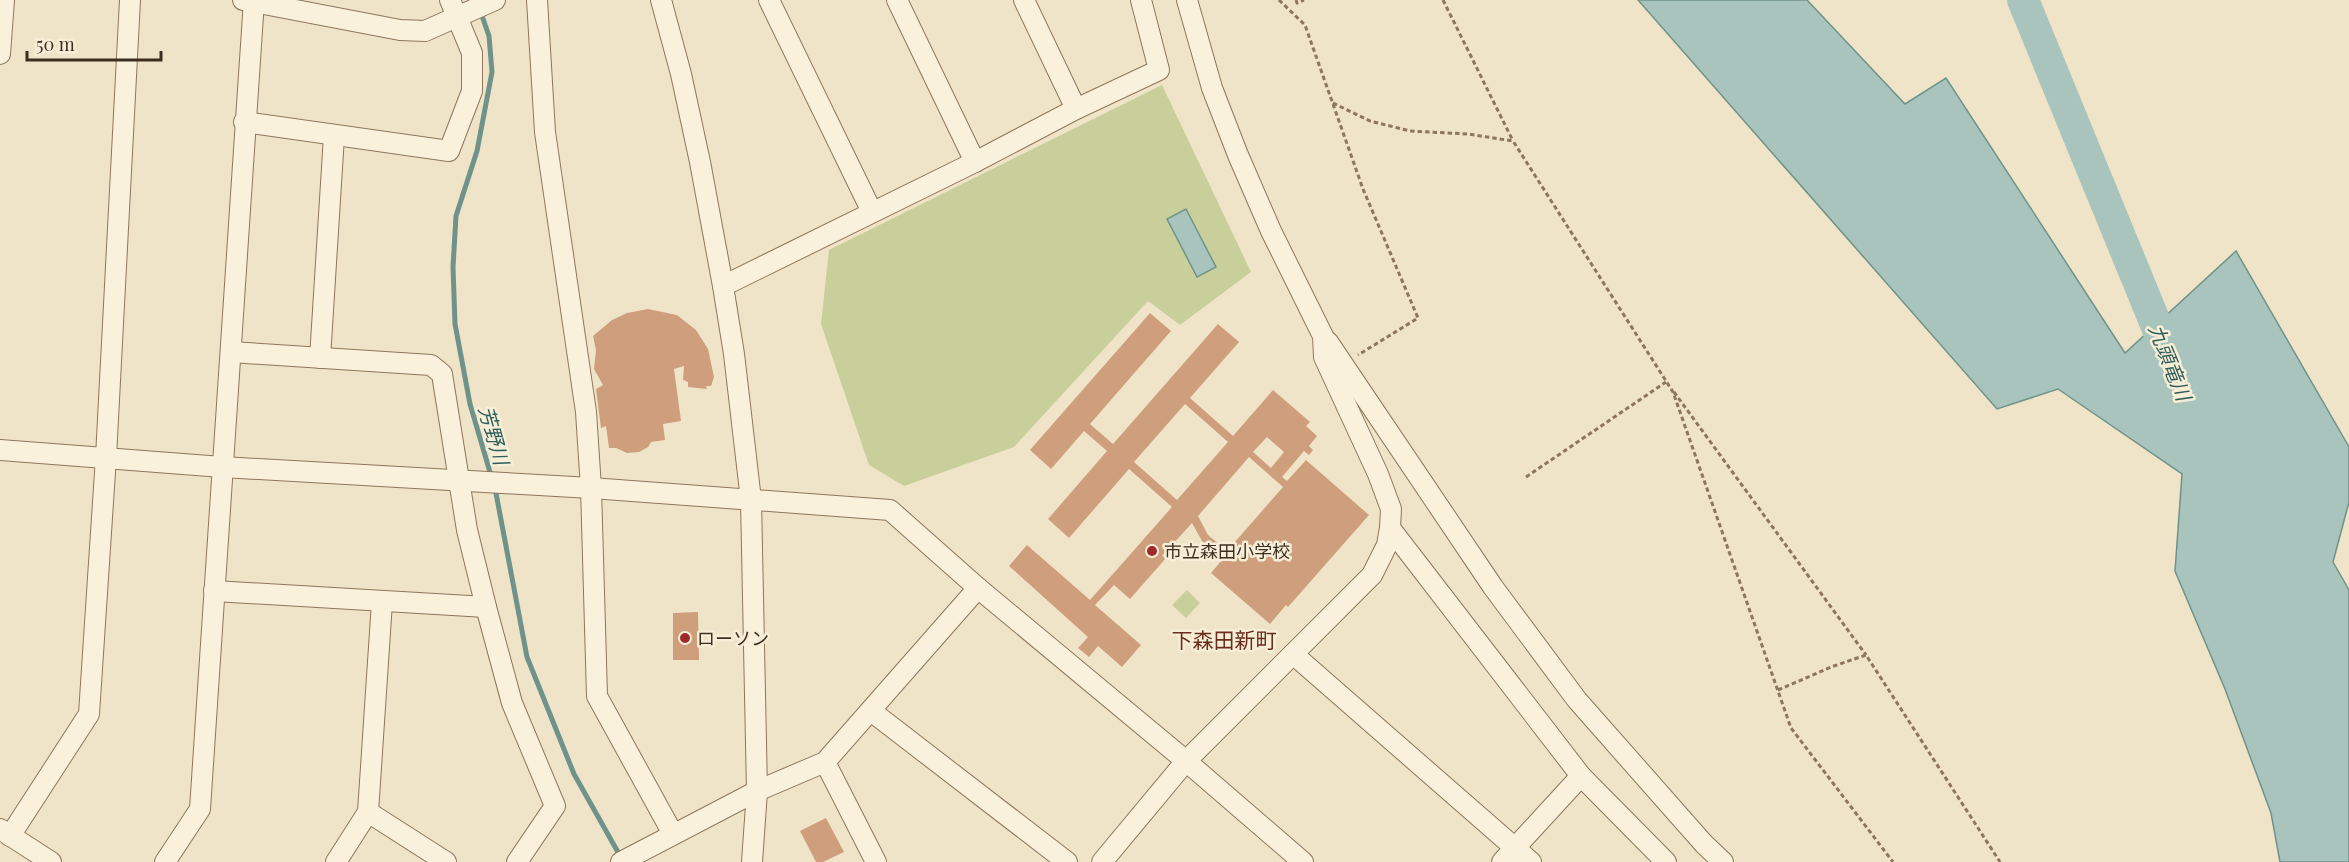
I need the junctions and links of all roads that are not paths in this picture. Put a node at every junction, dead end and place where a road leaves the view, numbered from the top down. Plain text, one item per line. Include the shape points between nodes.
1 (3, 0) edge
2 (130, 0) edge
3 (495, 0) edge
4 (537, 0) edge
5 (661, 0) edge
6 (769, 0) edge
7 (897, 0) edge
8 (1024, 0) edge
9 (1141, 0) edge
10 (1174, 0) edge
11 (1187, 0) edge
12 (249, 1) edge
13 (459, 9) edge
14 (1193, 22) junction
15 (0, 54) edge
16 (1076, 110) junction
17 (244, 122) junction
18 (334, 136) junction
19 (975, 162) junction
20 (873, 212) junction
21 (723, 286) junction
22 (1323, 336) junction
23 (231, 352) junction
24 (321, 358) junction
25 (0, 450) edge
26 (106, 457) junction
27 (222, 466) junction
28 (459, 481) junction
29 (591, 488) junction
30 (751, 500) junction
31 (1390, 528) junction
32 (978, 588) junction
33 (214, 591) junction
34 (382, 602) junction
35 (486, 607) junction
36 (1293, 654) junction
37 (871, 711) junction
38 (1186, 761) junction
39 (825, 762) junction
40 (1581, 776) junction
41 (757, 791) junction
42 (368, 812) junction
43 (5, 833) edge
44 (673, 834) junction
45 (1704, 844) junction
46 (1508, 855) edge
47 (1651, 855) edge
48 (51, 862) edge
49 (165, 862) edge
50 (336, 862) edge
51 (446, 862) edge
52 (517, 862) edge
53 (621, 862) edge
54 (752, 862) edge
55 (876, 862) edge
56 (1067, 862) edge
57 (1102, 862) edge
58 (1302, 862) edge
59 (1531, 862) edge
60 (1666, 862) edge
61 (1723, 862) edge
62 (1737, 862) edge

1 - 15 street
2 - 26 street
3 - 13 street
4 - 29 street via 545,132 586,412
5 - 21 street via 681,74
6 - 20 street
7 - 19 street
8 - 16 street
9 - 16 street via 1159,69
10 - 14 street
11 - 14 street
12 - 13 street via 400,30 425,31
12 - 17 street
13 - 18 street via 472,52 472,91 449,151
14 - 22 street via 1212,88 1238,155
16 - 19 street
17 - 18 street
17 - 23 street
18 - 24 street
19 - 20 street
20 - 21 street
21 - 30 street
22 - 31 street via 1324,357 1378,474 1390,509
22 - 45 street via 1493,586 1577,700
23 - 24 street
23 - 27 street
24 - 28 street via 430,365 442,374
25 - 26 street
26 - 27 street
26 - 43 street via 89,714
27 - 28 street
27 - 33 street
28 - 29 street
28 - 35 street
29 - 30 street
29 - 44 street via 597,696
30 - 32 street via 890,510
30 - 41 street
31 - 36 street via 1387,545 1372,575
31 - 40 street
32 - 37 street
32 - 38 street
33 - 34 street
33 - 49 street via 200,809
34 - 35 street
34 - 42 street
35 - 52 street via 512,703 555,806
36 - 38 street
36 - 46 street
37 - 39 street
37 - 56 street
38 - 57 street
38 - 58 street
39 - 41 street
39 - 55 street
40 - 46 street
40 - 47 street
41 - 44 street
41 - 54 street
42 - 50 street
42 - 51 street
43 - 48 street
44 - 53 street
45 - 61 street
45 - 62 street
46 - 59 street
47 - 60 street

